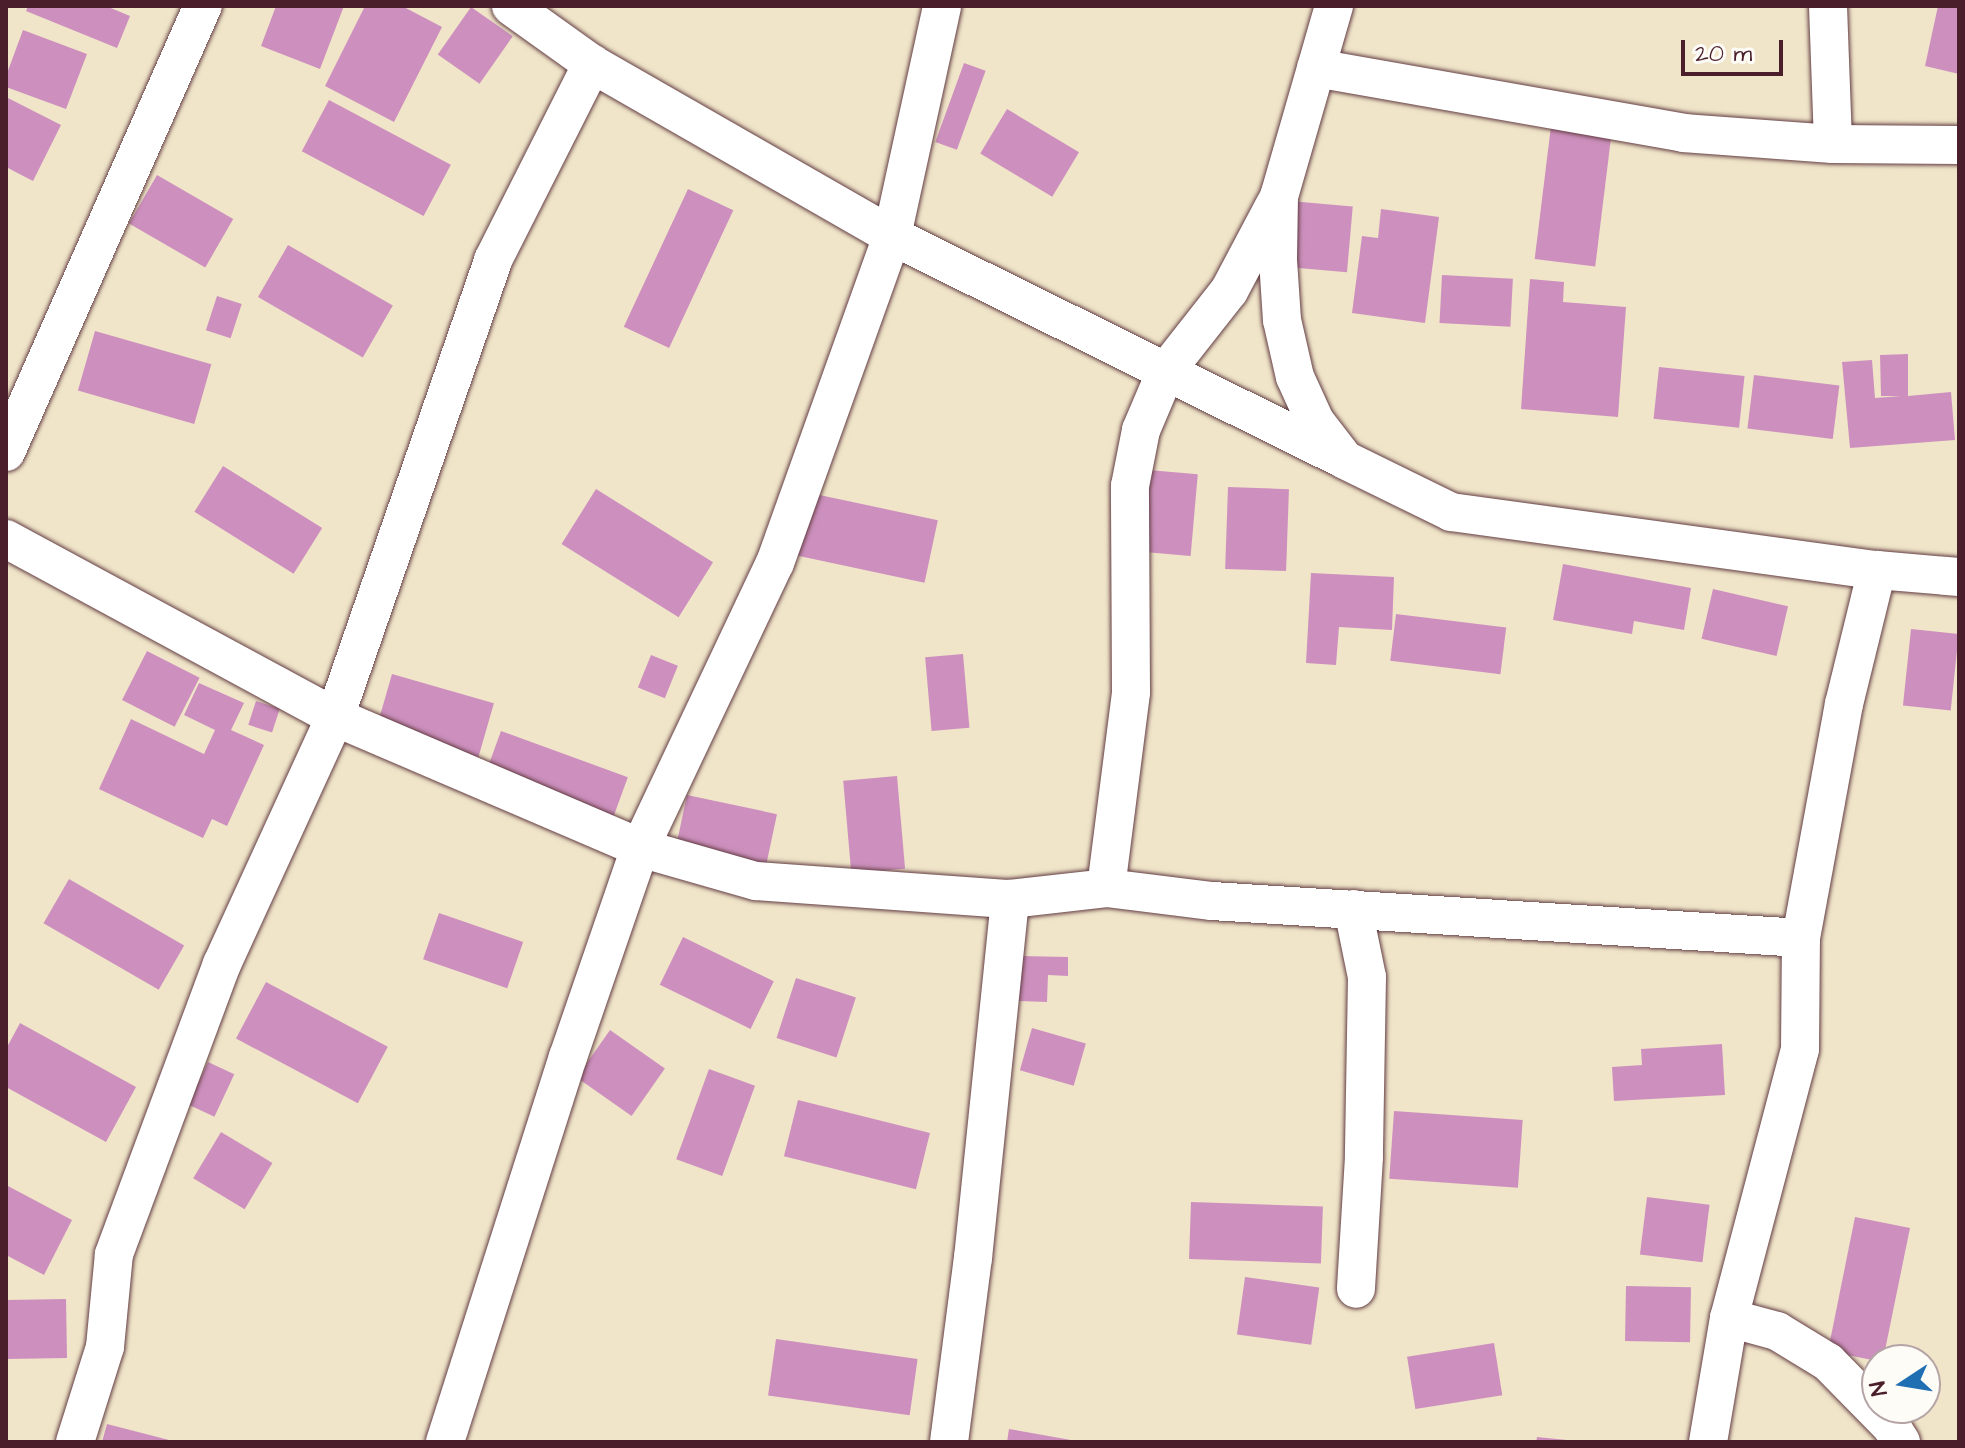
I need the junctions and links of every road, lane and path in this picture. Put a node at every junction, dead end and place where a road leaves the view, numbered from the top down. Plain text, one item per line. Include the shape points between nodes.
1 (203, 6) edge
2 (511, 6) edge
3 (942, 6) edge
4 (1334, 6) edge
5 (1828, 6) edge
6 (592, 64) junction
7 (1316, 68) junction
8 (1833, 144) junction
9 (1959, 145) edge
10 (1279, 196) junction
11 (892, 236) junction
12 (1166, 371) junction
13 (6, 452) edge
14 (1345, 460) junction
15 (6, 539) edge
16 (1877, 570) junction
17 (1959, 577) edge
18 (335, 717) junction
19 (640, 848) junction
20 (1106, 888) junction
21 (1010, 899) junction
22 (1353, 909) junction
23 (1801, 938) junction
24 (1356, 1289) dead end
25 (1729, 1318) junction
26 (75, 1442) edge
27 (445, 1442) edge
28 (949, 1442) edge
29 (1708, 1442) edge
30 (1901, 1442) edge

1 - 13 street
2 - 6 street
3 - 11 street
4 - 7 street
5 - 8 street
6 - 11 street
6 - 18 street via 493,260
7 - 8 street via 1683,133
7 - 10 street
8 - 9 street
10 - 12 street via 1229,291
10 - 14 street via 1282,320 1295,377 1315,421
11 - 12 street
11 - 19 street via 775,563
12 - 14 street
12 - 20 street via 1141,430 1130,486 1131,692
14 - 16 street via 1451,512
15 - 18 street
16 - 17 street
16 - 23 street via 1844,704
18 - 19 street
18 - 26 street via 222,964 114,1254 105,1347
19 - 21 street via 756,881
19 - 27 street
20 - 21 street
20 - 22 street
21 - 28 street
22 - 23 street
22 - 24 street via 1367,977
23 - 25 street via 1800,1049
25 - 29 street
25 - 30 street via 1777,1331 1828,1362

